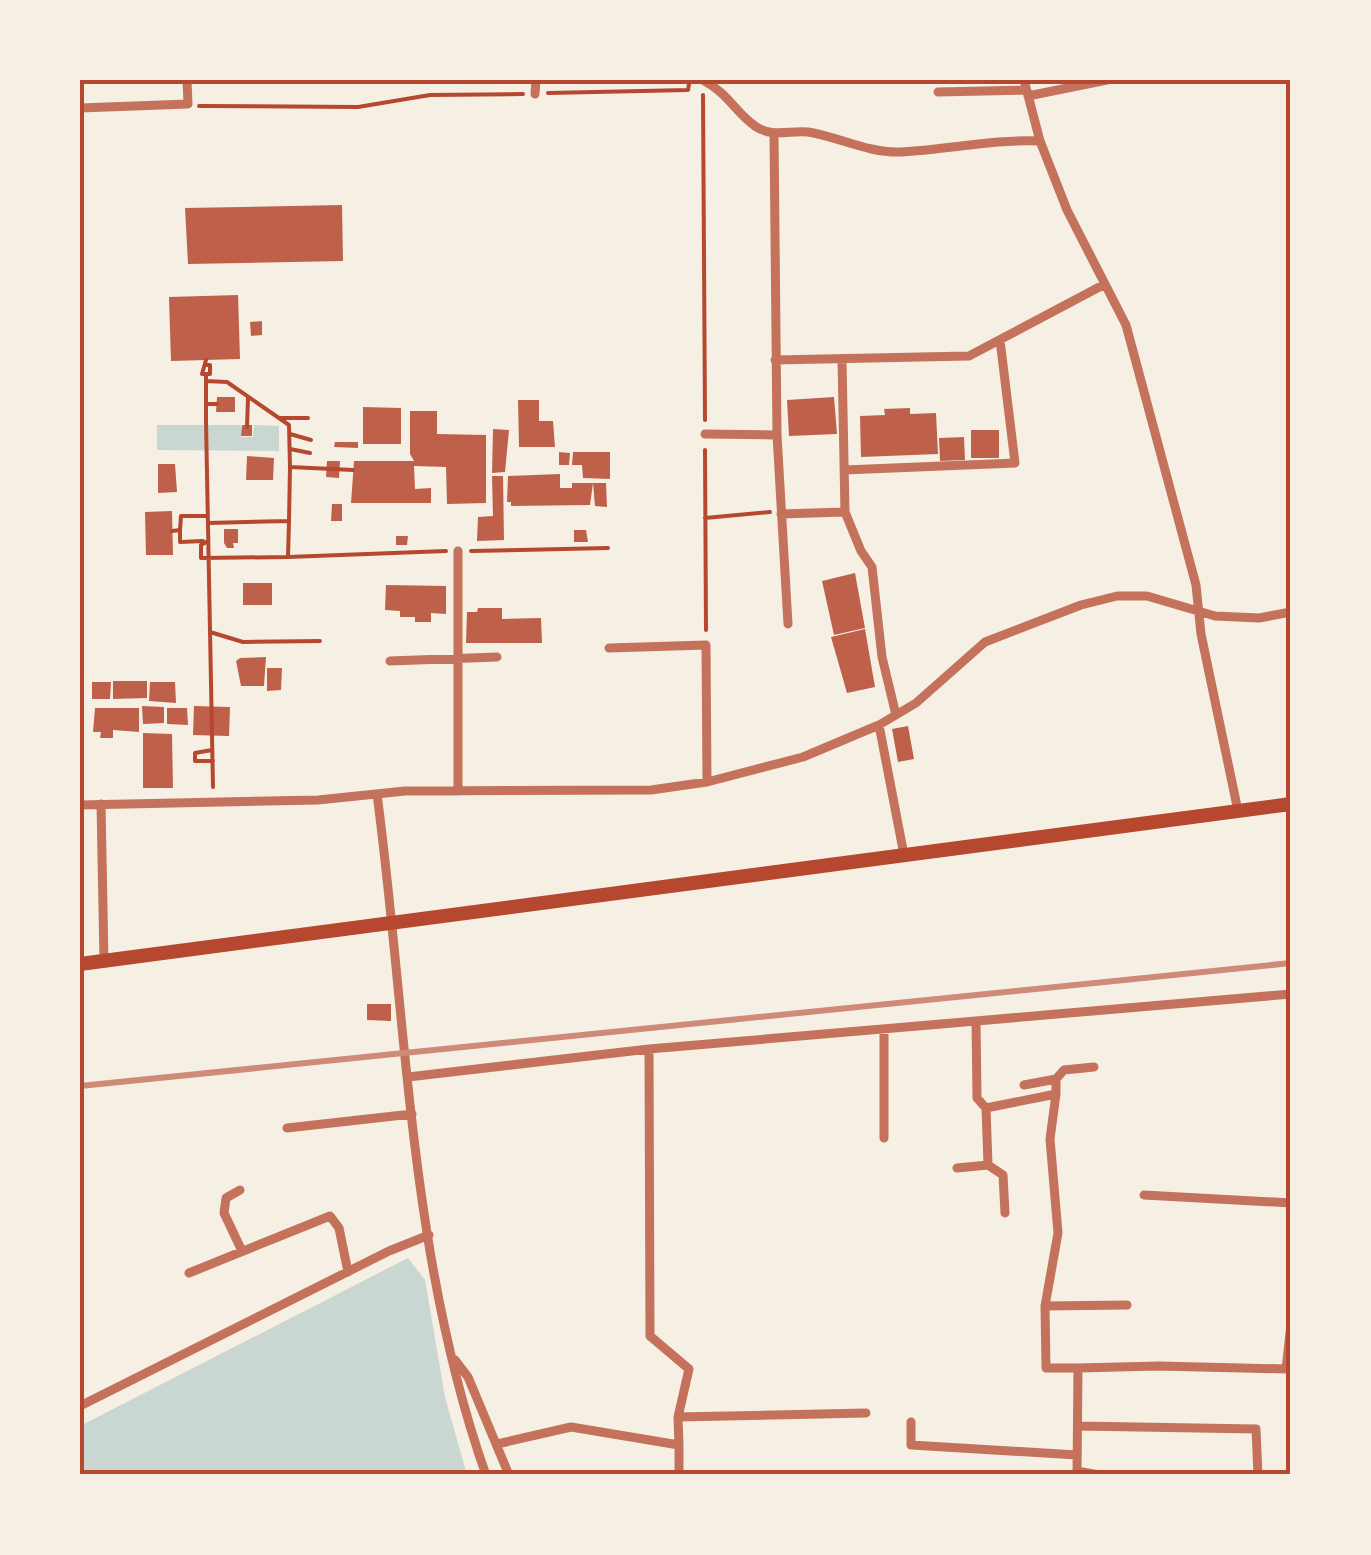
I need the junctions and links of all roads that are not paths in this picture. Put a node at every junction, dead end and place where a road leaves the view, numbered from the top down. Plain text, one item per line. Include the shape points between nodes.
1 (187, 80) edge
2 (536, 80) edge
3 (704, 80) edge
4 (1107, 80) edge
5 (1026, 89) edge
6 (938, 92) dead end
7 (535, 94) road end
8 (80, 108) edge
9 (774, 134) junction
10 (1040, 141) junction
11 (1105, 284) junction
12 (1000, 340) junction
13 (775, 360) junction
14 (842, 360) junction
15 (705, 434) road end
16 (776, 434) junction
17 (844, 470) junction
18 (845, 512) junction
19 (780, 514) junction
20 (458, 551) road end
21 (1200, 611) junction
22 (1291, 612) edge
23 (788, 624) dead end
24 (609, 648) dead end
25 (457, 656) junction
26 (497, 657) dead end
27 (390, 660) dead end
28 (896, 715) junction
29 (879, 725) junction
30 (707, 782) junction
31 (458, 791) junction
32 (377, 794) junction
33 (80, 804) edge
34 (101, 804) junction
35 (1291, 804) edge
36 (1238, 811) junction
37 (904, 855) junction
38 (393, 921) junction
39 (104, 961) junction
40 (80, 964) edge
41 (1291, 994) edge
42 (976, 1021) junction
43 (884, 1029) junction
44 (649, 1049) junction
45 (1094, 1067) dead end
46 (408, 1077) junction
47 (1056, 1080) junction
48 (1024, 1085) dead end
49 (1056, 1094) junction
50 (986, 1108) junction
51 (412, 1114) junction
52 (287, 1128) dead end
53 (884, 1138) dead end
54 (988, 1165) junction
55 (956, 1168) dead end
56 (240, 1190) dead end
57 (1144, 1195) dead end
58 (1291, 1203) edge
59 (1006, 1213) dead end
60 (428, 1236) junction
61 (242, 1251) junction
62 (348, 1272) junction
63 (189, 1273) dead end
64 (1045, 1306) junction
65 (1127, 1306) dead end
66 (1291, 1324) edge
67 (450, 1354) junction
68 (1078, 1368) junction
69 (1289, 1369) edge
70 (80, 1406) edge
71 (866, 1413) dead end
72 (678, 1417) junction
73 (911, 1422) dead end
74 (1078, 1426) junction
75 (497, 1444) junction
76 (679, 1445) junction
77 (1078, 1455) junction
78 (1077, 1473) edge
79 (486, 1475) edge
80 (509, 1475) edge
81 (679, 1475) edge
82 (1099, 1475) edge
83 (1258, 1475) edge

1 - 8 street via 188,104
2 - 7 street
3 - 9 street via 756,127
4 - 5 street
5 - 6 street
5 - 10 street
9 - 10 street via 807,132 889,152
9 - 13 street
10 - 11 street
11 - 12 street
11 - 21 street via 1126,325
12 - 14 street via 969,356
12 - 17 street via 1015,463
13 - 14 street
13 - 16 street
14 - 17 street
15 - 16 street
16 - 19 street
17 - 18 street
18 - 19 street
18 - 28 street via 872,566
19 - 23 street
20 - 25 street
21 - 22 street via 1259,618
21 - 28 street via 1146,596 1081,604 985,642
21 - 36 street
24 - 30 street via 706,645
25 - 26 street
25 - 27 street
25 - 31 street
28 - 29 street
29 - 30 street via 803,758
29 - 37 street
30 - 31 street via 650,790
31 - 32 street
32 - 34 street
32 - 38 street
33 - 34 street
34 - 39 street
35 - 36 main road
36 - 37 main road
37 - 38 main road
38 - 39 main road
38 - 46 street
39 - 40 main road
41 - 42 street
42 - 43 street
42 - 50 street via 977,1098
43 - 44 street
43 - 53 street
44 - 46 street
44 - 72 street via 650,1336 689,1369
45 - 47 street via 1064,1070
46 - 51 street
47 - 48 street
47 - 49 street
49 - 50 street
49 - 64 street via 1050,1139 1058,1233
50 - 54 street
51 - 52 street
51 - 60 street
54 - 55 street
54 - 59 street via 1003,1175
56 - 61 street via 226,1198 224,1213
57 - 58 street
60 - 62 street
60 - 67 street
61 - 62 street via 330,1216 340,1228
61 - 63 street
62 - 70 street
64 - 65 street
64 - 68 street via 1046,1368
66 - 69 street
67 - 75 street via 468,1377
67 - 79 street
68 - 69 street
68 - 74 street
71 - 72 street
72 - 76 street
73 - 77 street via 911,1445
74 - 77 street
74 - 83 street via 1256,1429
75 - 76 street via 571,1427
75 - 80 street
76 - 81 street
77 - 78 street
78 - 82 street

